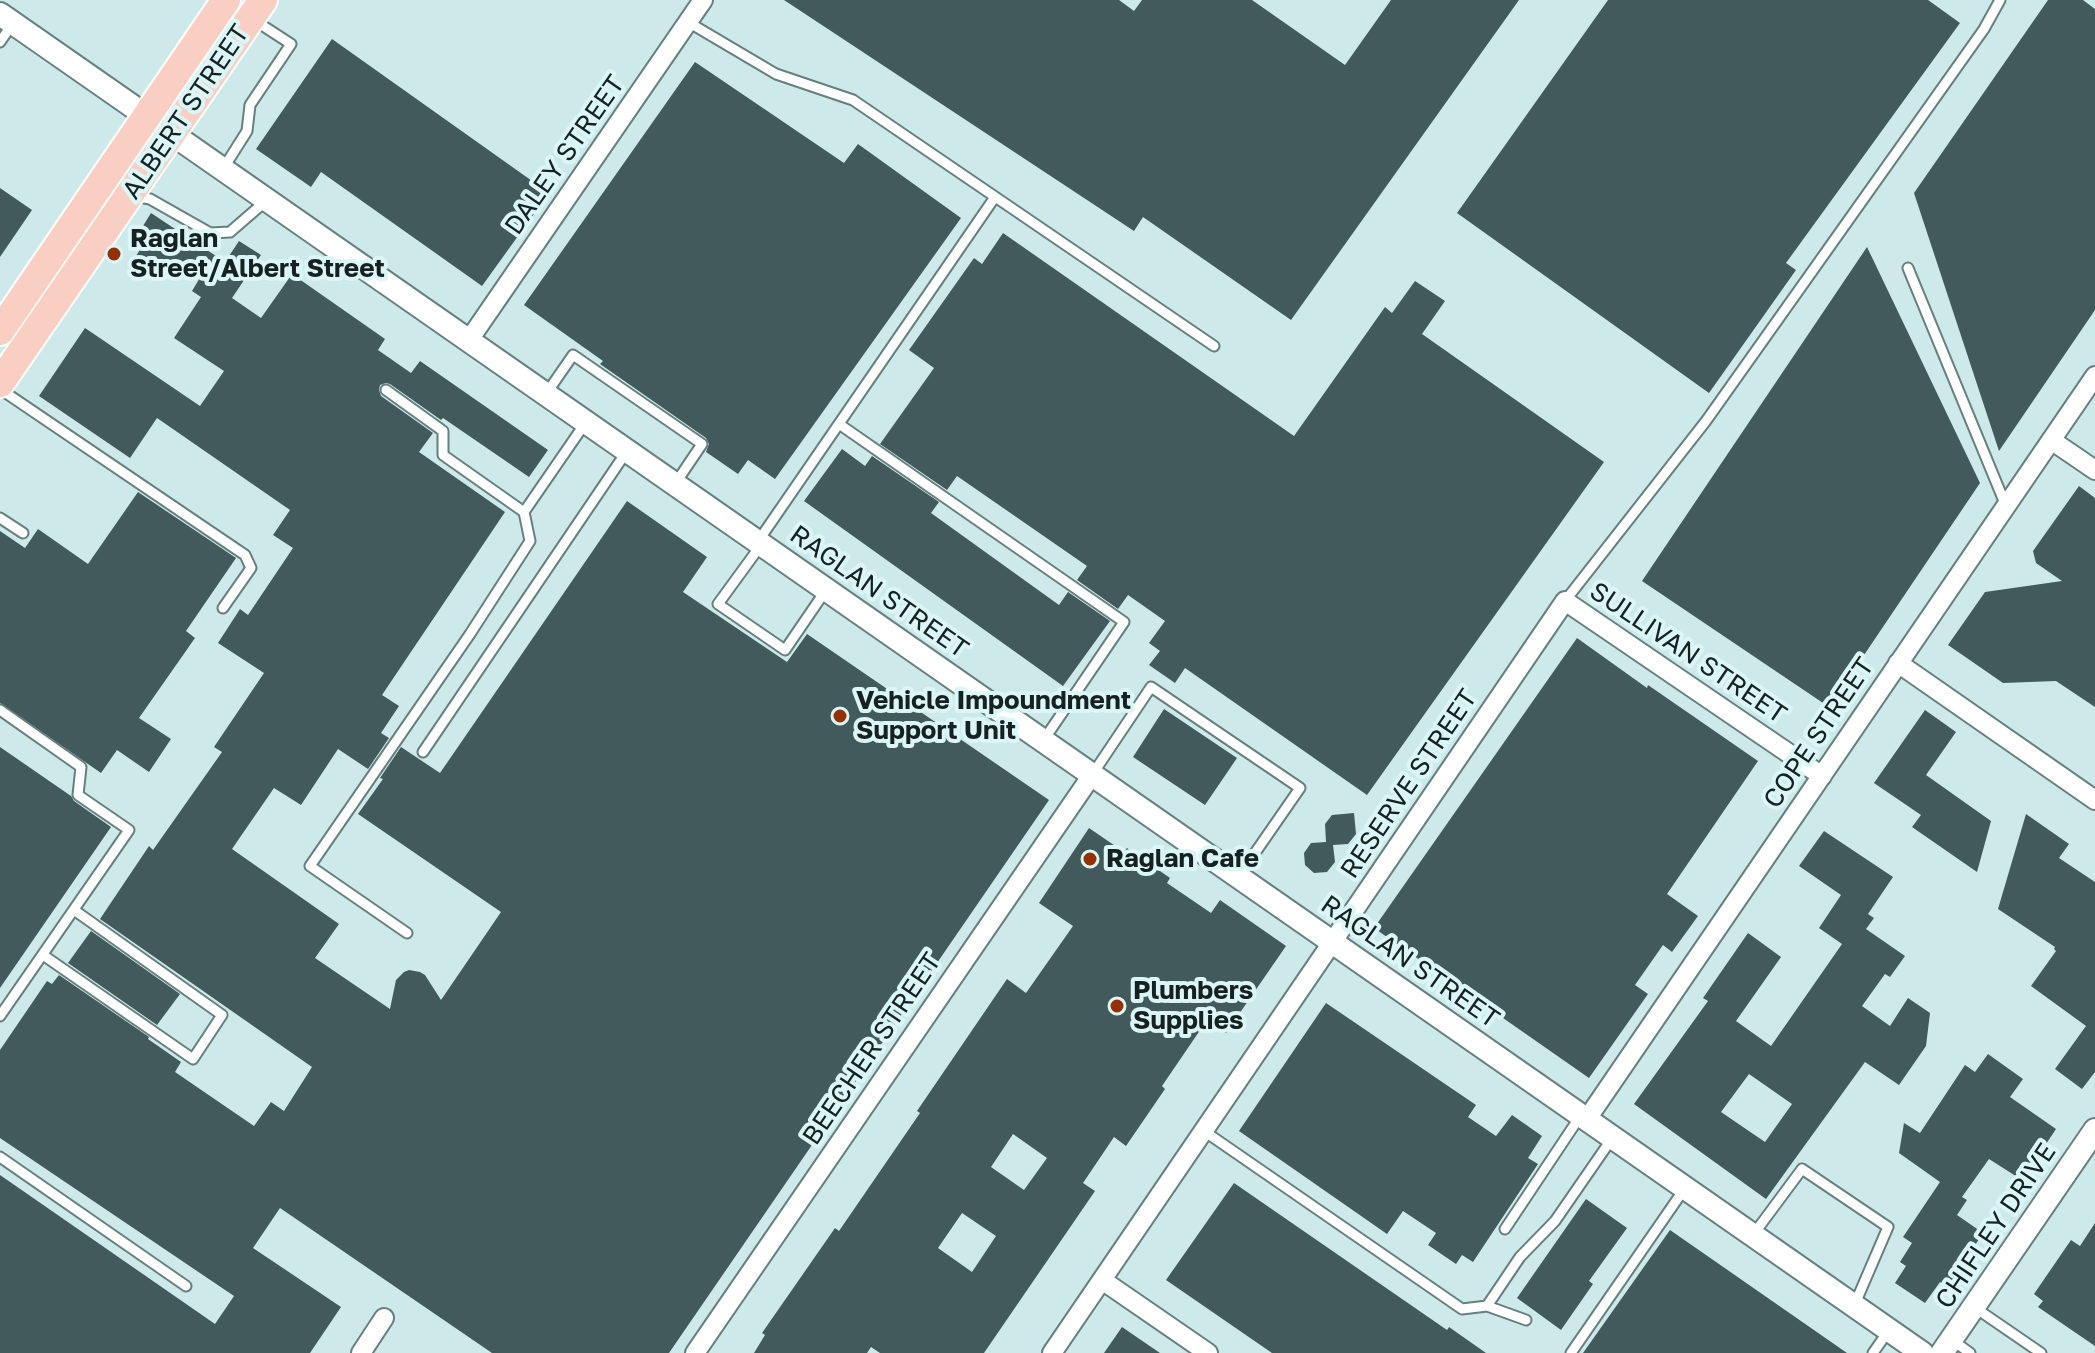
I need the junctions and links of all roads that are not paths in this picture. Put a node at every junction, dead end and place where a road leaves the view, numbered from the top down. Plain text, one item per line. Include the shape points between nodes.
1 (226, 0) edge
2 (703, 0) edge
3 (2000, 0) edge
4 (257, 9) edge
5 (6, 18) edge
6 (688, 22) junction
7 (0, 42) edge
8 (147, 116) junction
9 (171, 133) junction
10 (223, 169) junction
11 (129, 195) junction
12 (995, 197) junction
13 (267, 200) junction
14 (1908, 268) dead end
15 (8, 315) edge
16 (469, 340) junction
17 (1214, 346) dead end
18 (2095, 376) edge
19 (0, 383) edge
20 (0, 389) edge
21 (386, 390) dead end
22 (546, 394) junction
23 (586, 422) junction
24 (839, 424) junction
25 (2051, 440) junction
26 (627, 451) junction
27 (2095, 470) edge
28 (675, 484) junction
29 (2006, 506) junction
30 (524, 512) junction
31 (0, 518) edge
32 (23, 533) dead end
33 (760, 543) junction
34 (826, 590) junction
35 (1565, 601) junction
36 (223, 608) dead end
37 (1898, 663) junction
38 (0, 710) edge
39 (1043, 741) junction
40 (423, 752) dead end
41 (1092, 775) junction
42 (1822, 776) junction
43 (2095, 800) edge
44 (1238, 877) junction
45 (74, 910) junction
46 (407, 933) dead end
47 (1333, 943) junction
48 (43, 955) junction
49 (0, 1016) edge
50 (1584, 1117) junction
51 (2095, 1130) edge
52 (1204, 1131) junction
53 (1613, 1137) junction
54 (0, 1157) edge
55 (1685, 1188) junction
56 (1505, 1229) dead end
57 (1753, 1235) junction
58 (1102, 1280) junction
59 (186, 1286) dead end
60 (1487, 1306) junction
61 (1854, 1306) junction
62 (1974, 1307) junction
63 (384, 1318) dead end
64 (1526, 1320) dead end
65 (1889, 1330) junction
66 (1947, 1346) edge
67 (361, 1353) edge
68 (695, 1353) edge
69 (1052, 1353) edge
70 (1208, 1353) edge
71 (1571, 1353) edge
72 (1873, 1353) edge
73 (1922, 1353) edge
74 (1970, 1353) edge
75 (2041, 1353) edge

1 - 8 main road, ALBERT STREET
2 - 6 street, DALEY STREET
3 - 35 lane via 1706,421
4 - 9 main road, ALBERT STREET
4 - 10 lane via 291,44 250,105 247,131
5 - 7 lane
5 - 8 street, RAGLAN STREET
6 - 12 lane via 776,74 853,100
6 - 16 street, DALEY STREET
8 - 9 street, RAGLAN STREET
8 - 15 main road, ALBERT STREET
9 - 10 street, RAGLAN STREET
9 - 11 main road, ALBERT STREET
10 - 13 street, RAGLAN STREET
11 - 13 lane via 150,199 210,233 230,232
11 - 19 main road, ALBERT STREET
12 - 17 lane
12 - 24 lane
13 - 16 street, RAGLAN STREET
14 - 29 lane
16 - 22 street, RAGLAN STREET
18 - 25 street, COPE STREET
20 - 36 lane via 245,555 251,568
21 - 30 lane via 443,431 443,455
22 - 23 street, RAGLAN STREET
22 - 28 lane via 573,355 702,444
23 - 26 street, RAGLAN STREET
23 - 30 lane
24 - 33 lane
24 - 39 lane via 1124,622
25 - 27 street
25 - 29 street, COPE STREET
26 - 28 street, RAGLAN STREET
26 - 40 lane
28 - 33 street, RAGLAN STREET
29 - 37 street, COPE STREET
30 - 46 lane via 530,541 310,866
31 - 32 lane
33 - 34 street, RAGLAN STREET
33 - 34 lane via 718,604 785,650
34 - 39 street, RAGLAN STREET
35 - 42 street, SULLIVAN STREET
35 - 47 street, RESERVE STREET
37 - 42 street, COPE STREET
37 - 43 street
38 - 45 lane via 81,767 78,795 129,830
39 - 41 street, RAGLAN STREET
41 - 44 street, RAGLAN STREET
41 - 44 lane via 1151,687 1300,788
41 - 68 street, BEECHER STREET
42 - 50 street, COPE STREET
44 - 47 street, RAGLAN STREET
45 - 48 lane
45 - 48 lane via 222,1015 193,1059
47 - 50 street, RAGLAN STREET
47 - 52 street, RESERVE STREET
48 - 49 lane
50 - 53 street, RAGLAN STREET
50 - 56 lane
51 - 62 street, CHIFLEY DRIVE
52 - 58 street, RESERVE STREET
52 - 60 lane via 1462,1309
53 - 55 street, RAGLAN STREET
53 - 60 lane
54 - 59 lane
55 - 57 street, RAGLAN STREET
55 - 71 lane
57 - 61 street, RAGLAN STREET
57 - 61 lane via 1802,1169 1888,1227
58 - 69 street, RESERVE STREET
58 - 70 street
60 - 64 lane
61 - 65 street, RAGLAN STREET
62 - 66 street, CHIFLEY DRIVE
62 - 75 lane
63 - 67 street
65 - 72 lane
65 - 73 street, RAGLAN STREET
66 - 74 lane

